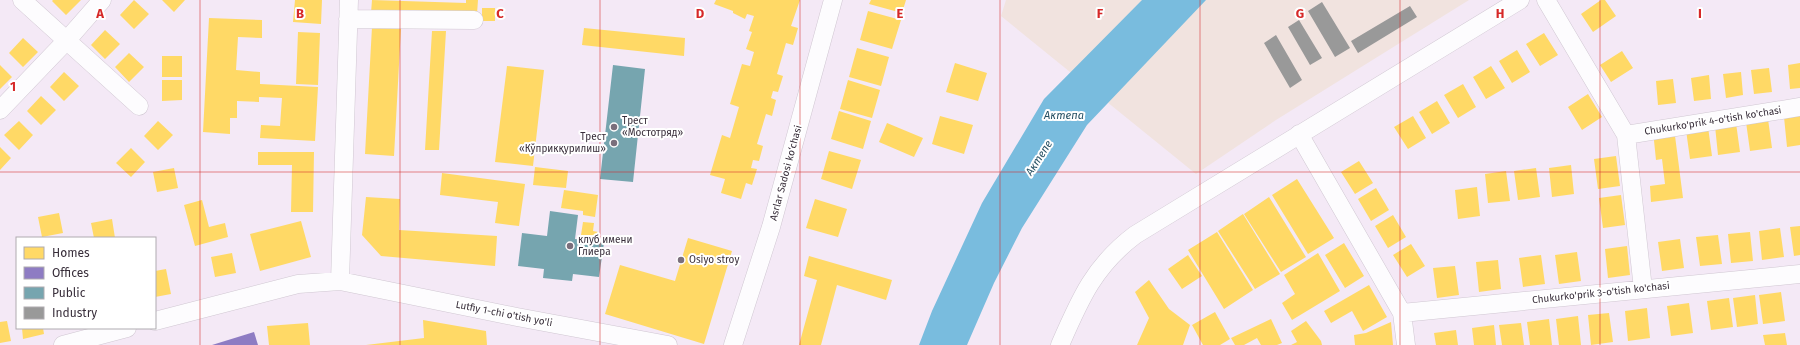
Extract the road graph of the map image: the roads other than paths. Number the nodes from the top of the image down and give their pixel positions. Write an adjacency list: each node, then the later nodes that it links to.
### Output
1 (22, 0): 9 (street)
2 (102, 0): 9 (street)
3 (349, 0): 7 (street)
4 (833, 0): 23 (street, Asrlar Sadosi ko‘chasi)
5 (1520, 0): 13 (street)
6 (1546, 0): 14 (street)
7 (348, 18): 8 (street); 16 (street)
8 (474, 20)
9 (67, 40): 10 (street); 12 (street)
10 (139, 106)
11 (1800, 107): 14 (street, Chukurko'prik 4-o'tish ko'chasi)
12 (0, 110)
13 (1299, 134): 18 (street); 24 (street)
14 (1626, 135): 17 (street)
15 (1800, 279): 17 (street, Chukurko'prik 3-o'tish ko'chasi)
16 (340, 281): 19 (street, Lutfiy 1-chi o'tish yo'li); 22 (street, Lutfiy 1-chi o'tish yo'li)
17 (1643, 289): 18 (street, Chukurko'prik 3-o'tish ko'chasi)
18 (1402, 312): 25 (street)
19 (156, 321)
20 (123, 329): 21 (street)
21 (63, 345)
22 (668, 345)
23 (733, 345)
24 (1060, 345)
25 (1406, 345)

